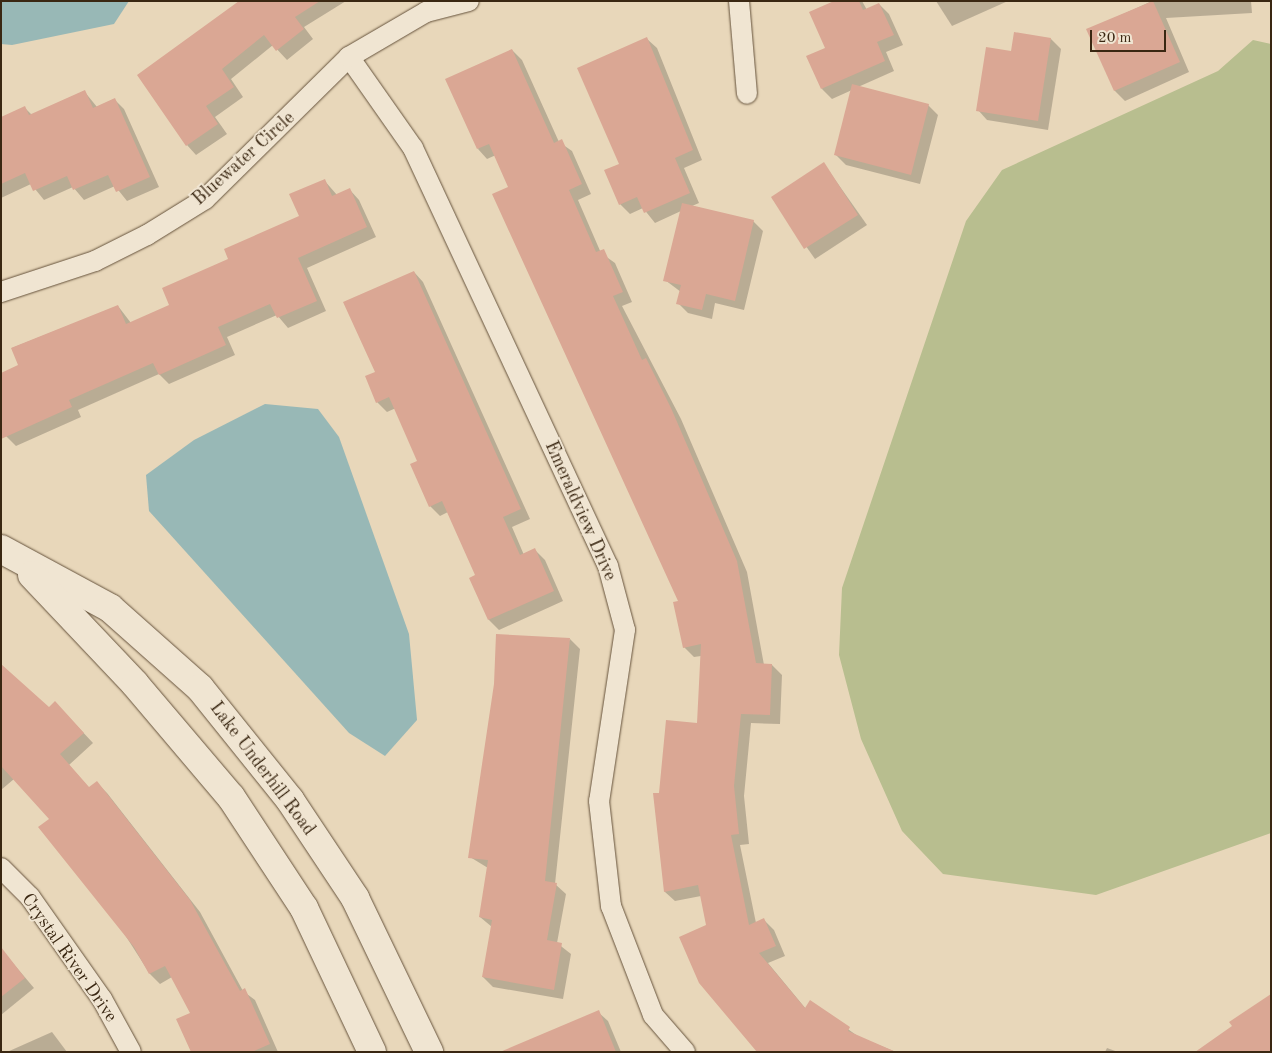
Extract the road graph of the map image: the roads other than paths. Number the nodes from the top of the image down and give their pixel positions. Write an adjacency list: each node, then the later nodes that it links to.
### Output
1 (469, 1): 3 (street, Bluewater Circle)
2 (739, 1): 4 (street)
3 (349, 57): 5 (street, Bluewater Circle); 11 (street, Emeraldview Drive)
4 (747, 94)
5 (1, 292)
6 (8, 553): 9 (street, Lake Underhill Road); 10 (street, Lake Underhill Road)
7 (1, 868): 8 (street, Crystal River Drive)
8 (131, 1052)
9 (372, 1052)
10 (428, 1052)
11 (684, 1052)

